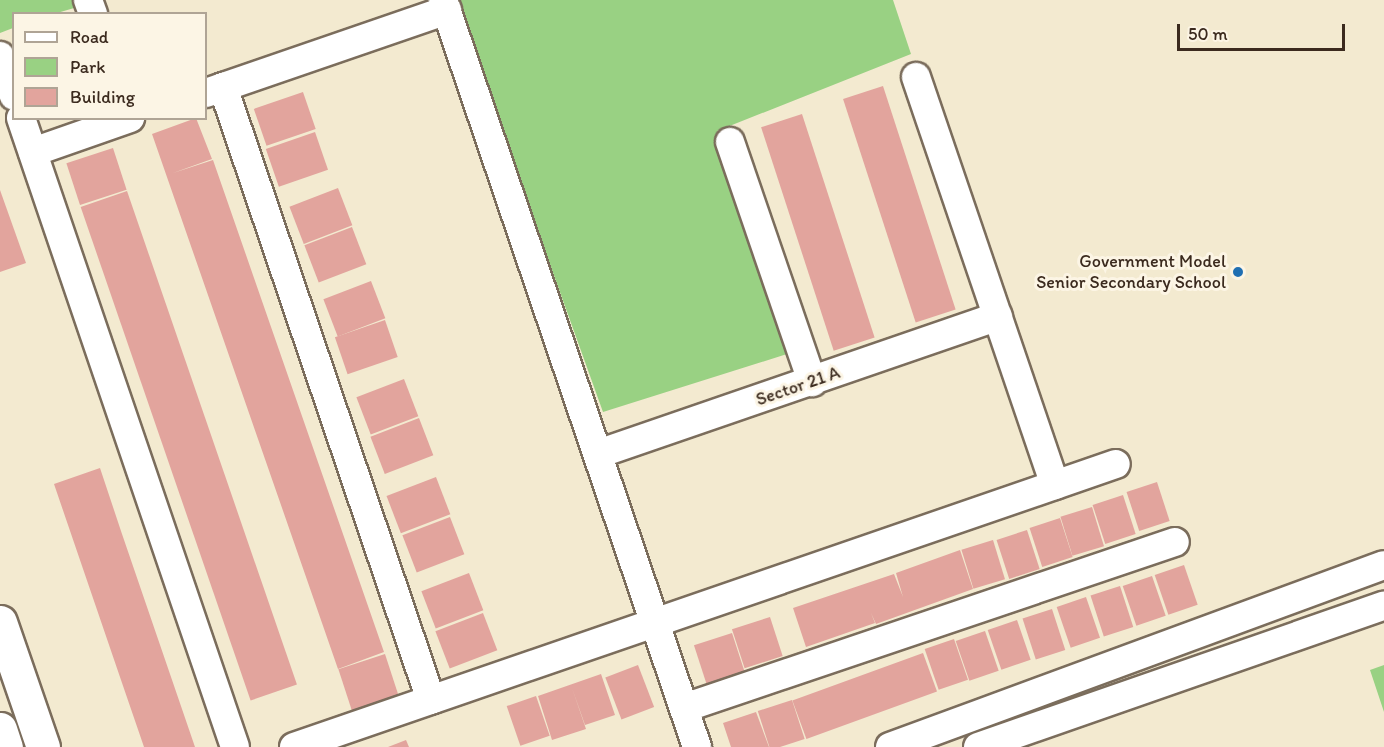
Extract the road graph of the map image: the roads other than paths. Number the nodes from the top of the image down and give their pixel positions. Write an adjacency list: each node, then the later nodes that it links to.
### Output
1 (445, 5): 5 (street); 12 (street)
2 (0, 56): 4 (street)
3 (916, 77): 10 (street)
4 (12, 90)
5 (214, 90): 20 (street)
6 (22, 120): 9 (street)
7 (124, 120): 9 (street)
8 (730, 142): 11 (street)
9 (33, 152): 25 (street)
10 (998, 316): 11 (street, Sector 21 A); 14 (street)
11 (812, 382): 12 (street, Sector 21 A)
12 (598, 454): 19 (street)
13 (1116, 465): 14 (street)
14 (1055, 485): 19 (street)
15 (1175, 542): 21 (street)
16 (1384, 565): 28 (street)
17 (1384, 606): 29 (street)
18 (0, 621): 24 (main road)
19 (655, 623): 20 (street); 21 (street)
20 (431, 700): 26 (street)
21 (684, 708): 27 (street)
22 (0, 729): 23 (main road)
23 (6, 747)
24 (43, 747)
25 (235, 747)
26 (294, 747)
27 (697, 747)
28 (890, 747)
29 (978, 747)

